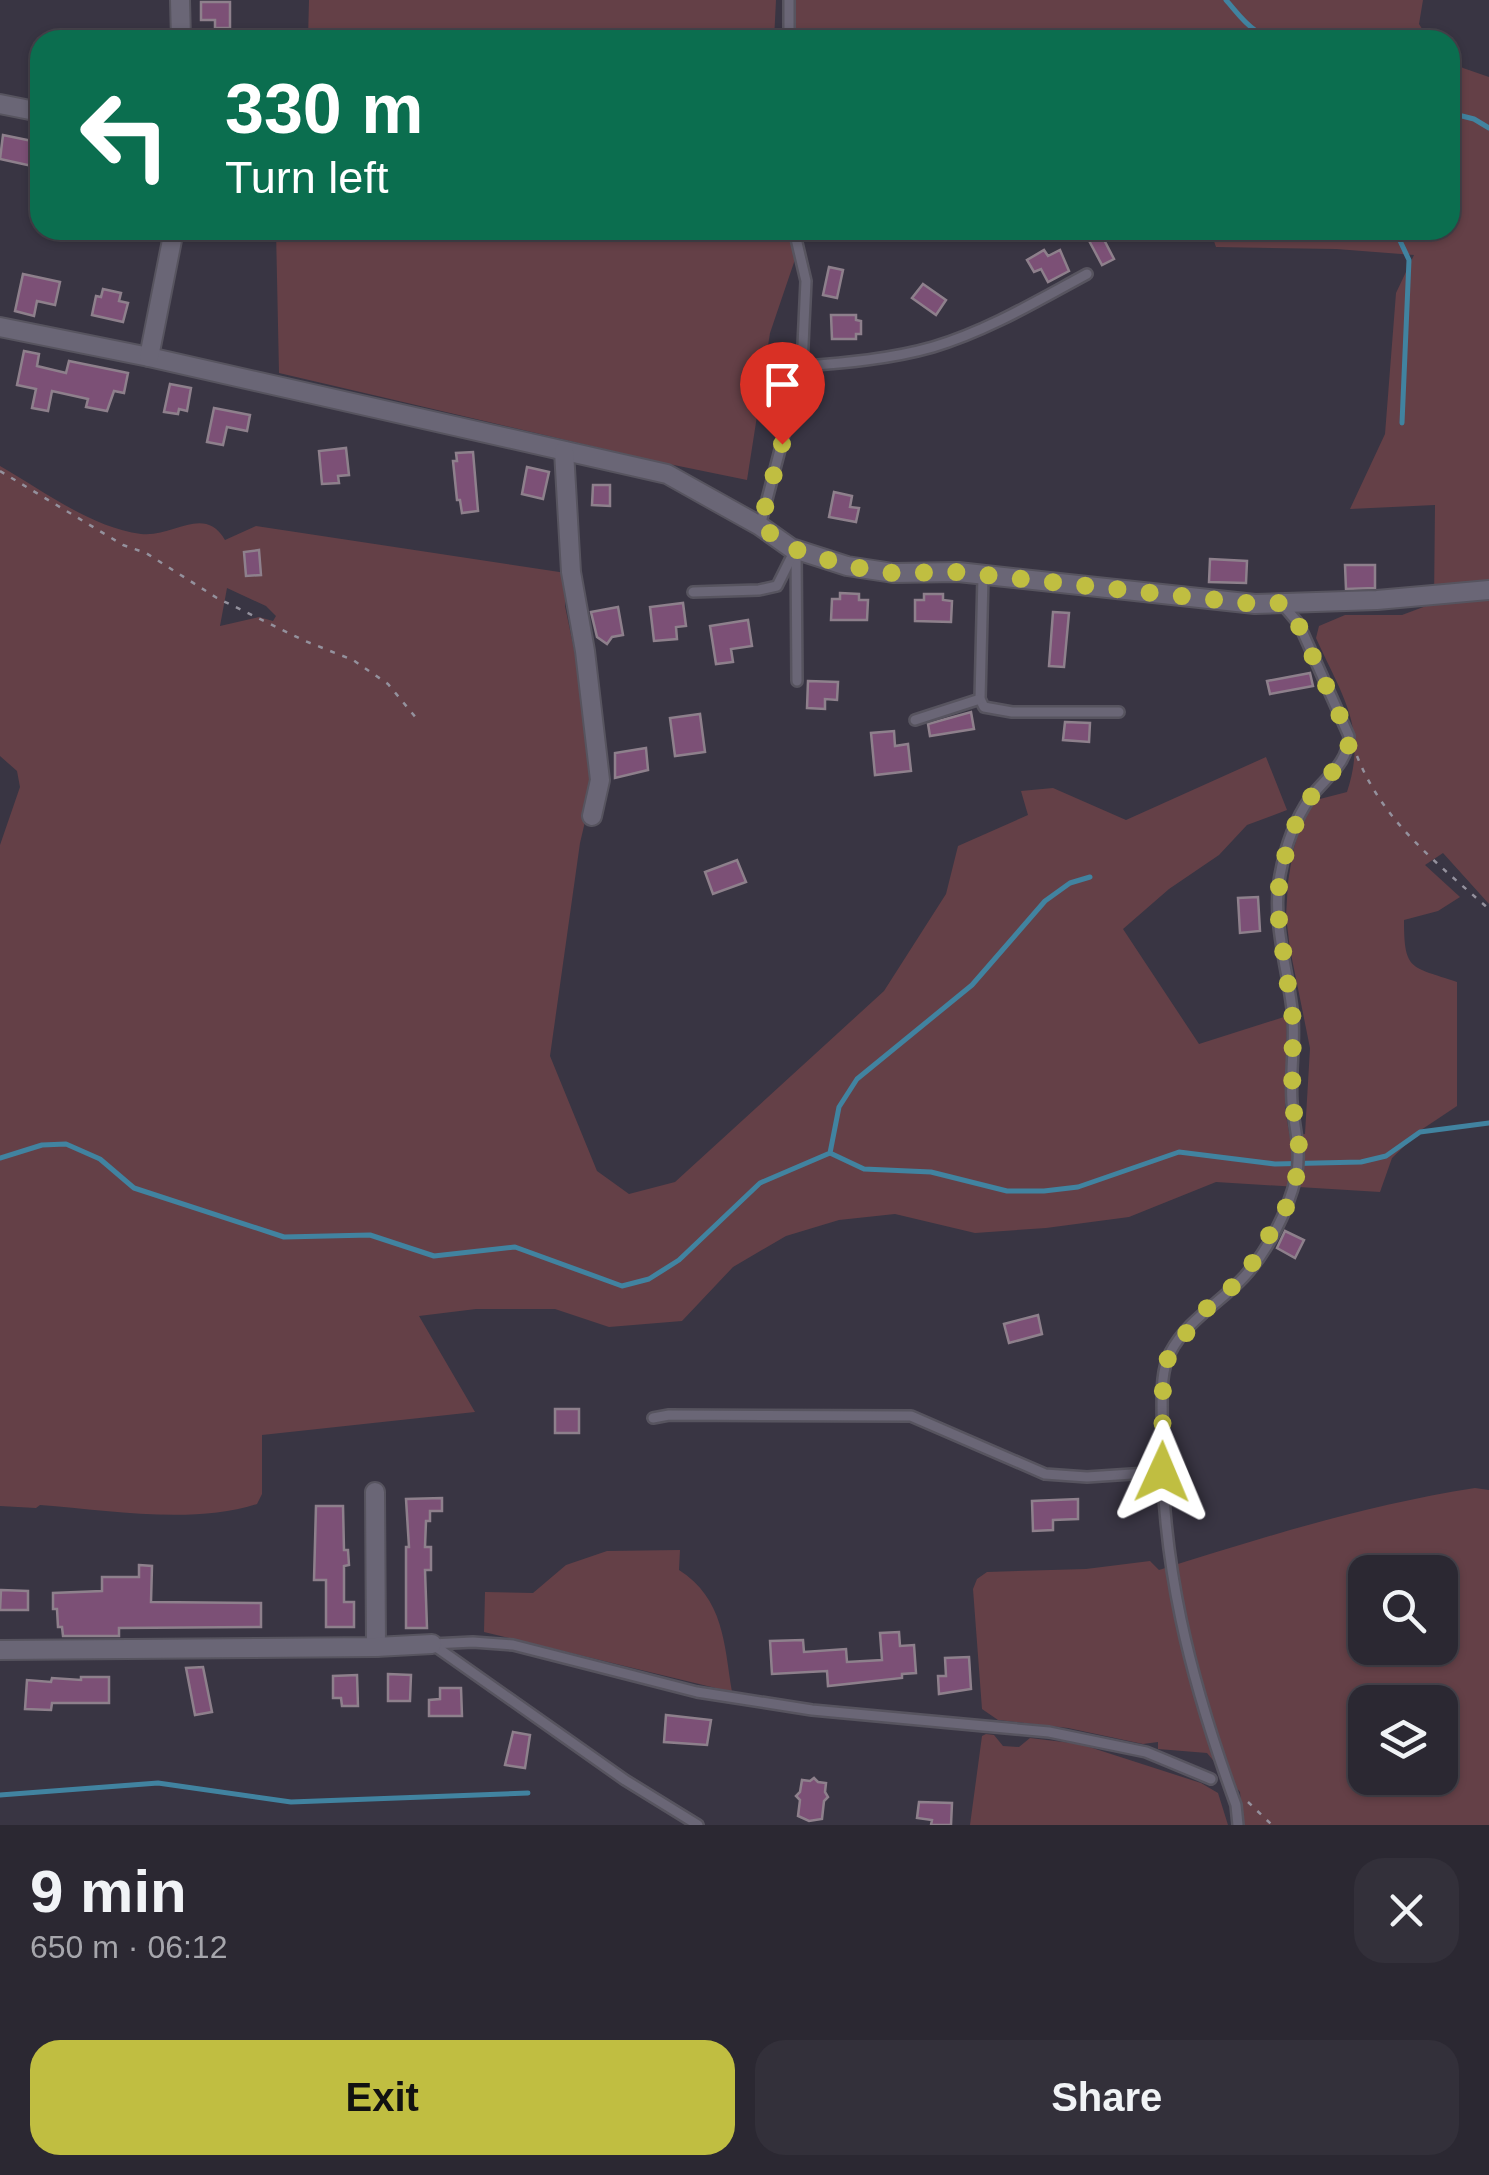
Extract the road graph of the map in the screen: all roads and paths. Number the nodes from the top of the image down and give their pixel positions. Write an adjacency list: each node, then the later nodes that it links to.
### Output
1 (180, 0): 3 (street)
2 (790, 0): 4 (lane)
3 (181, 30)
4 (789, 30)
5 (0, 104): 6 (street)
6 (30, 110)
7 (172, 240): 11 (street)
8 (796, 240): 12 (lane)
9 (1087, 274): 12 (lane)
10 (0, 327): 11 (street)
11 (149, 357): 13 (street)
12 (802, 366): 15 (lane)
13 (564, 451): 15 (street); 27 (street)
14 (0, 471): 24 (path)
15 (760, 526): 16 (street)
16 (796, 550): 17 (street); 19 (lane); 21 (lane)
17 (983, 575): 20 (street); 22 (lane)
18 (1489, 590): 20 (street)
19 (693, 592)
20 (1281, 603): 26 (lane)
21 (797, 681)
22 (980, 699): 23 (lane); 25 (lane)
23 (1119, 712)
24 (417, 719)
25 (915, 720)
26 (1349, 736): 28 (path); 30 (lane)
27 (592, 816)
28 (1489, 909)
29 (653, 1418): 30 (lane)
30 (1162, 1472): 37 (lane)
31 (375, 1492): 33 (street)
32 (432, 1644): 33 (street); 35 (lane); 36 (lane)
33 (376, 1647): 34 (street)
34 (0, 1650)
35 (1212, 1779)
36 (698, 1825)
37 (1238, 1825)

